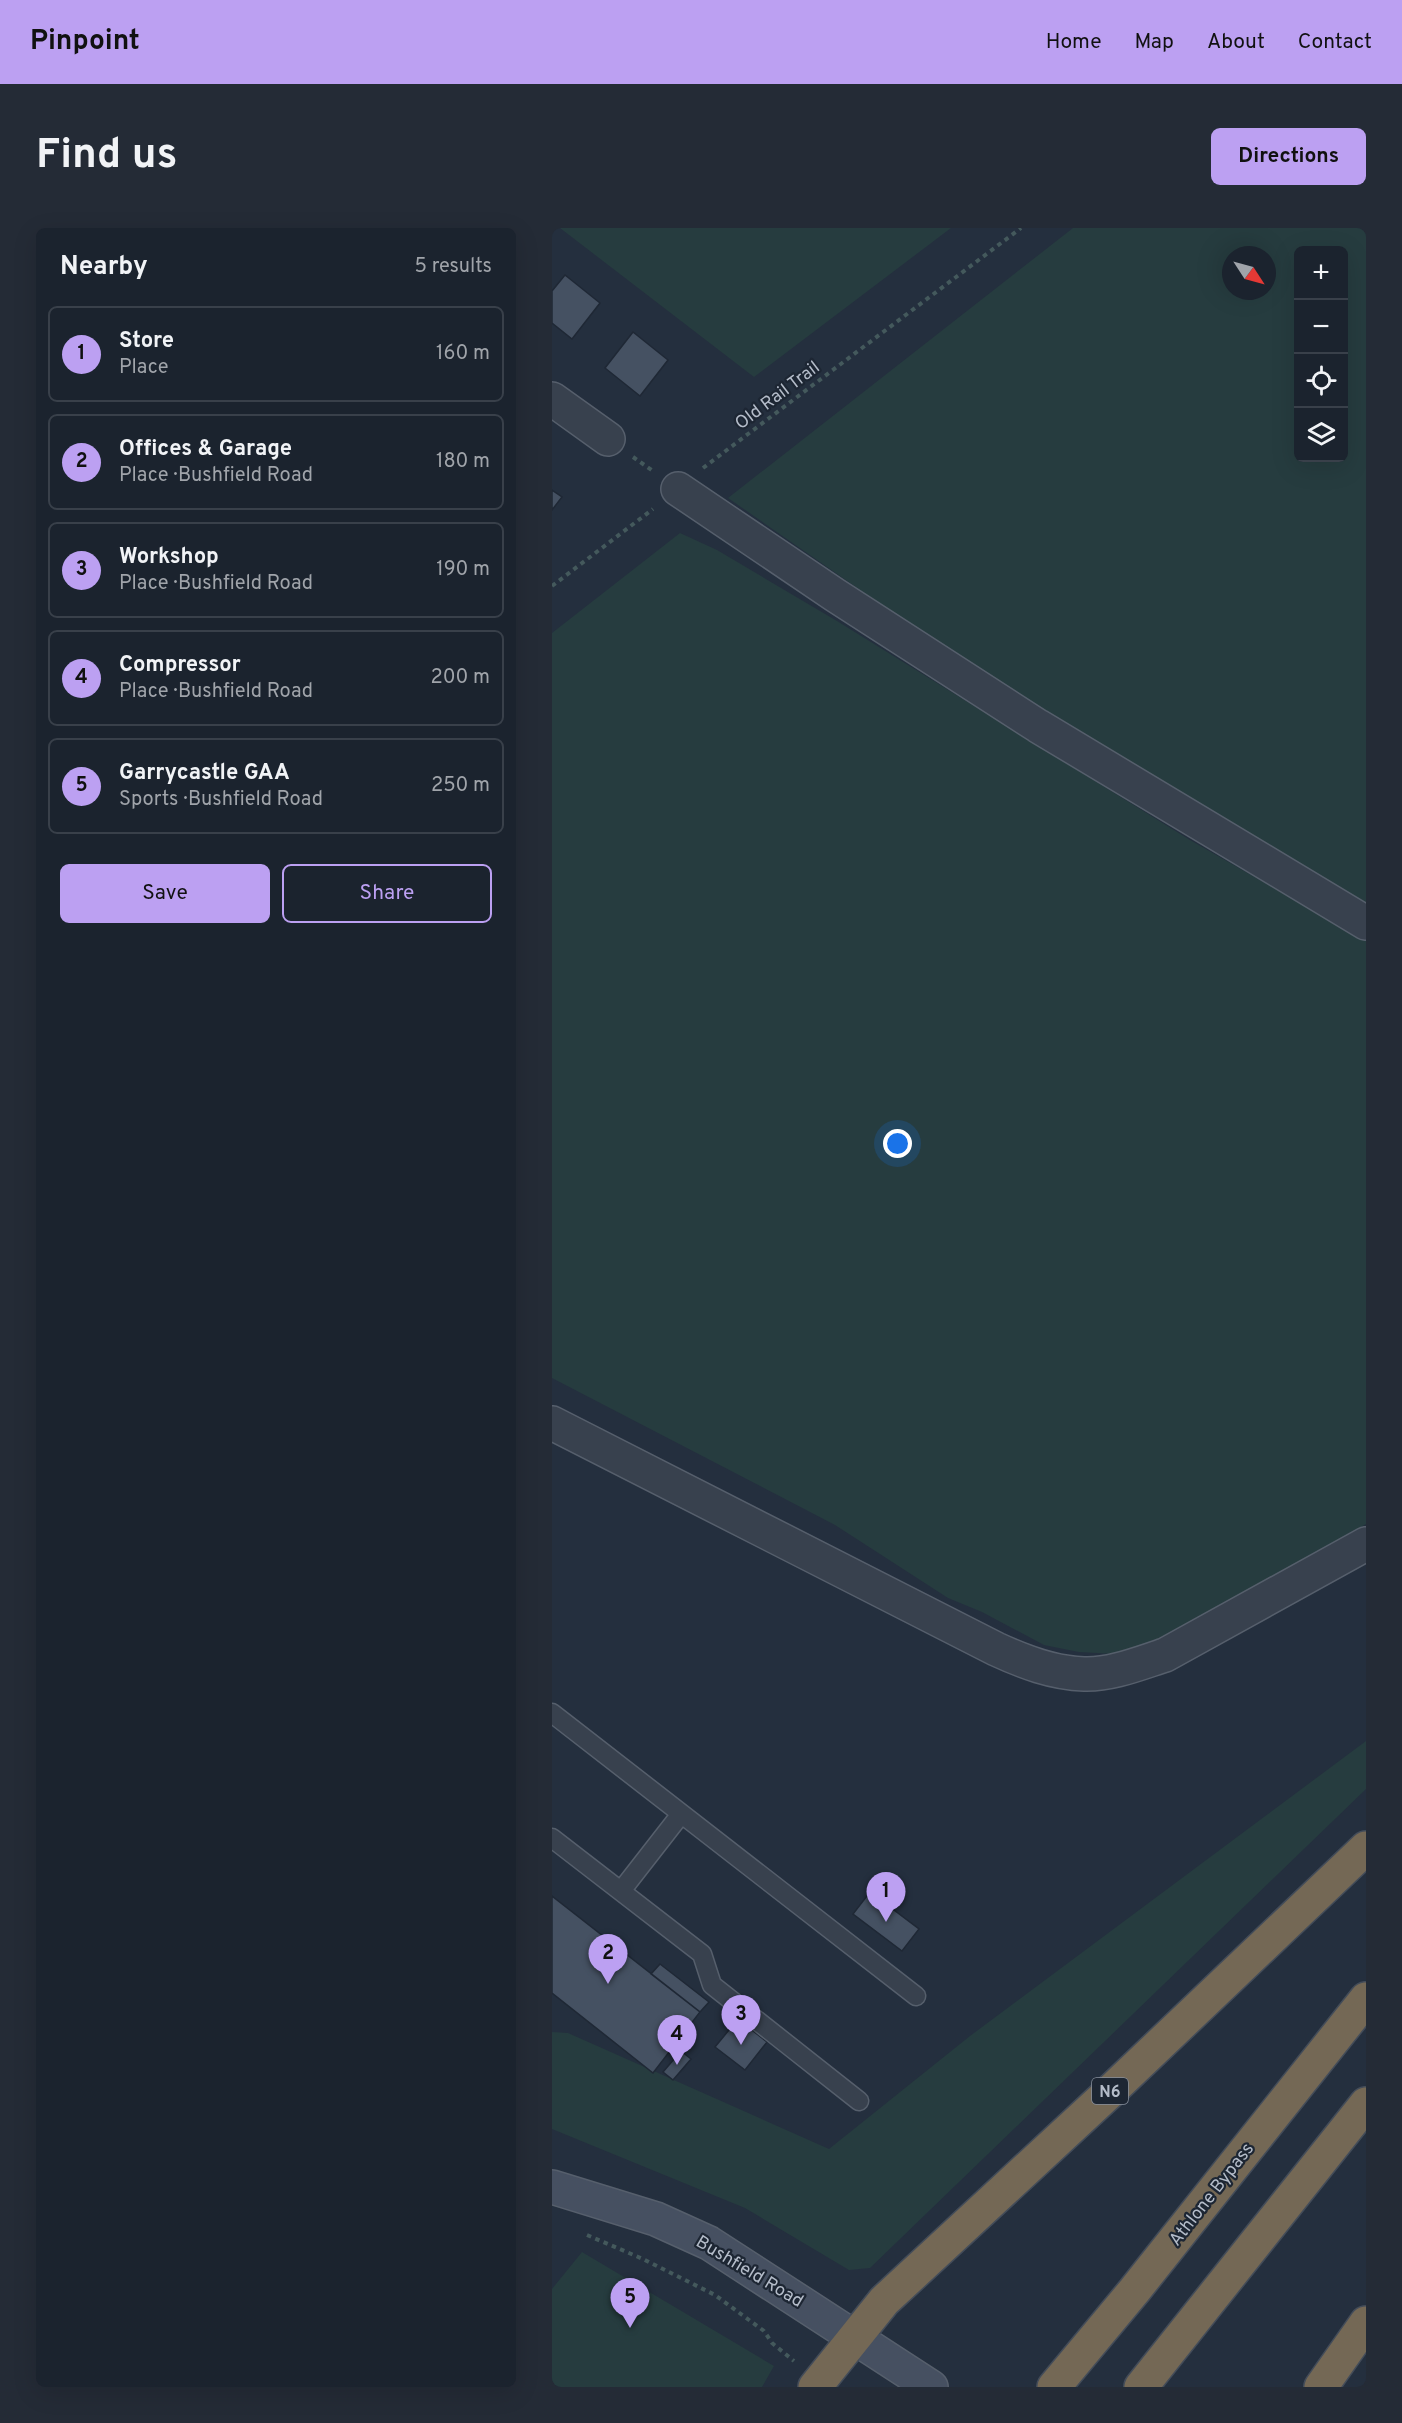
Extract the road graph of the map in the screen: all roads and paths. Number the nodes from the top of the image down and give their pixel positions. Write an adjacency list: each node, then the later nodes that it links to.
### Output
1 (1021, 228): 4 (path, Old Rail Trail)
2 (552, 399): 3 (street)
3 (608, 439): 4 (path)
4 (678, 489): 5 (path, Old Rail Trail); 6 (street)
5 (552, 586)
6 (1366, 923)
7 (552, 1422): 8 (street)
8 (1366, 1544)
9 (552, 1713): 10 (lane)
10 (681, 1814): 13 (lane); 14 (lane)
11 (552, 1838): 13 (lane)
12 (1366, 1848): 21 (highway, N6)
13 (621, 1891): 16 (lane)
14 (916, 1996)
15 (1366, 1999): 24 (highway, Athlone Bypass)
16 (859, 2101)
17 (1366, 2104): 25 (highway)
18 (552, 2187): 21 (main road, Bushfield Road)
19 (582, 2233): 23 (path)
20 (1366, 2324): 26 (highway)
21 (856, 2336): 22 (main road, Bushfield Road); 23 (highway, N6)
22 (922, 2381)
23 (817, 2384)
24 (1054, 2387)
25 (1141, 2387)
26 (1321, 2387)

